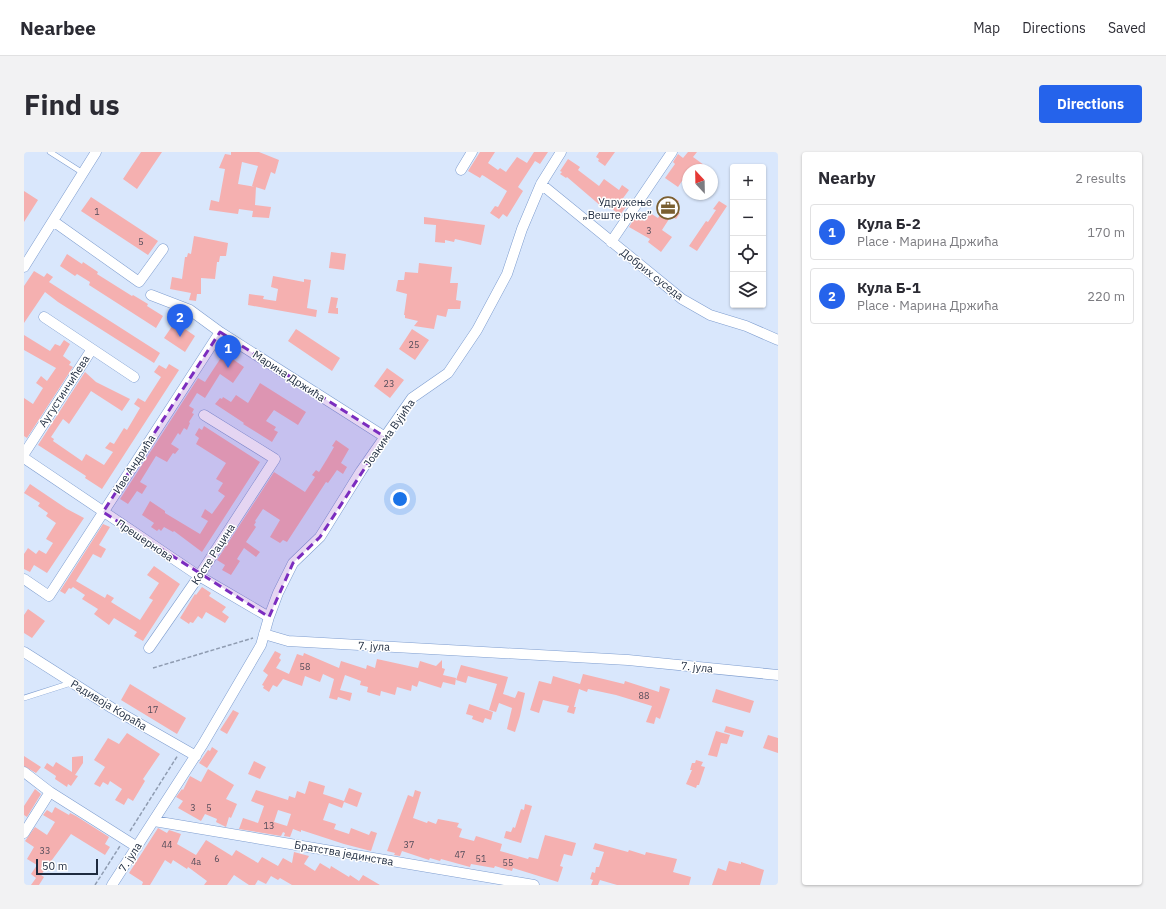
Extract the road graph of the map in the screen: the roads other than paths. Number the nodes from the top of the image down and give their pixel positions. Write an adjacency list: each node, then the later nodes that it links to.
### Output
1 (50, 152): 7 (lane)
2 (96, 152): 7 (street)
3 (472, 152): 6 (street)
4 (561, 152): 8 (street, Јоакима Вујића)
5 (672, 152): 10 (street)
6 (461, 170)
7 (83, 173): 9 (street)
8 (541, 184): 10 (street, Добрих суседа); 20 (street, Јоакима Вујића)
9 (53, 222): 11 (street); 12 (street)
10 (611, 242): 16 (street, Добрих суседа)
11 (163, 249)
12 (24, 267)
13 (151, 295): 15 (street, Марина Држића)
14 (44, 317): 17 (street)
15 (220, 332): 20 (street, Марина Држића); 23 (street, Иве Андрића)
16 (778, 340)
17 (92, 349): 18 (street); 21 (street, Аугустинчићева)
18 (134, 377)
19 (204, 415): 24 (street, Косте Рацина)
20 (385, 437): 26 (street, Јоакима Вујића)
21 (24, 454)
22 (24, 458): 23 (street, Прешернова)
23 (103, 512): 24 (street, Прешернова); 25 (street, Иве Андрића)
24 (199, 576): 26 (street, Прешернова); 28 (street, Косте Рацина)
25 (24, 579)
26 (269, 617): 27 (street, Јоакима Вујића)
27 (264, 634): 30 (street, 7. јула); 33 (street, 7. јула)
28 (150, 648)
29 (24, 652): 31 (street, Радивоја Кораћа)
30 (778, 675)
31 (71, 683): 32 (lane); 33 (street, Радивоја Кораћа)
32 (24, 698)
33 (196, 756): 36 (street, 7. јула)
34 (24, 772): 35 (street)
35 (50, 792): 37 (street); 38 (street)
36 (154, 821): 38 (street, 7. јула); 40 (street, Братства јединства)
37 (24, 833)
38 (137, 847): 39 (street, 7. јула)
39 (112, 885)
40 (534, 885)

